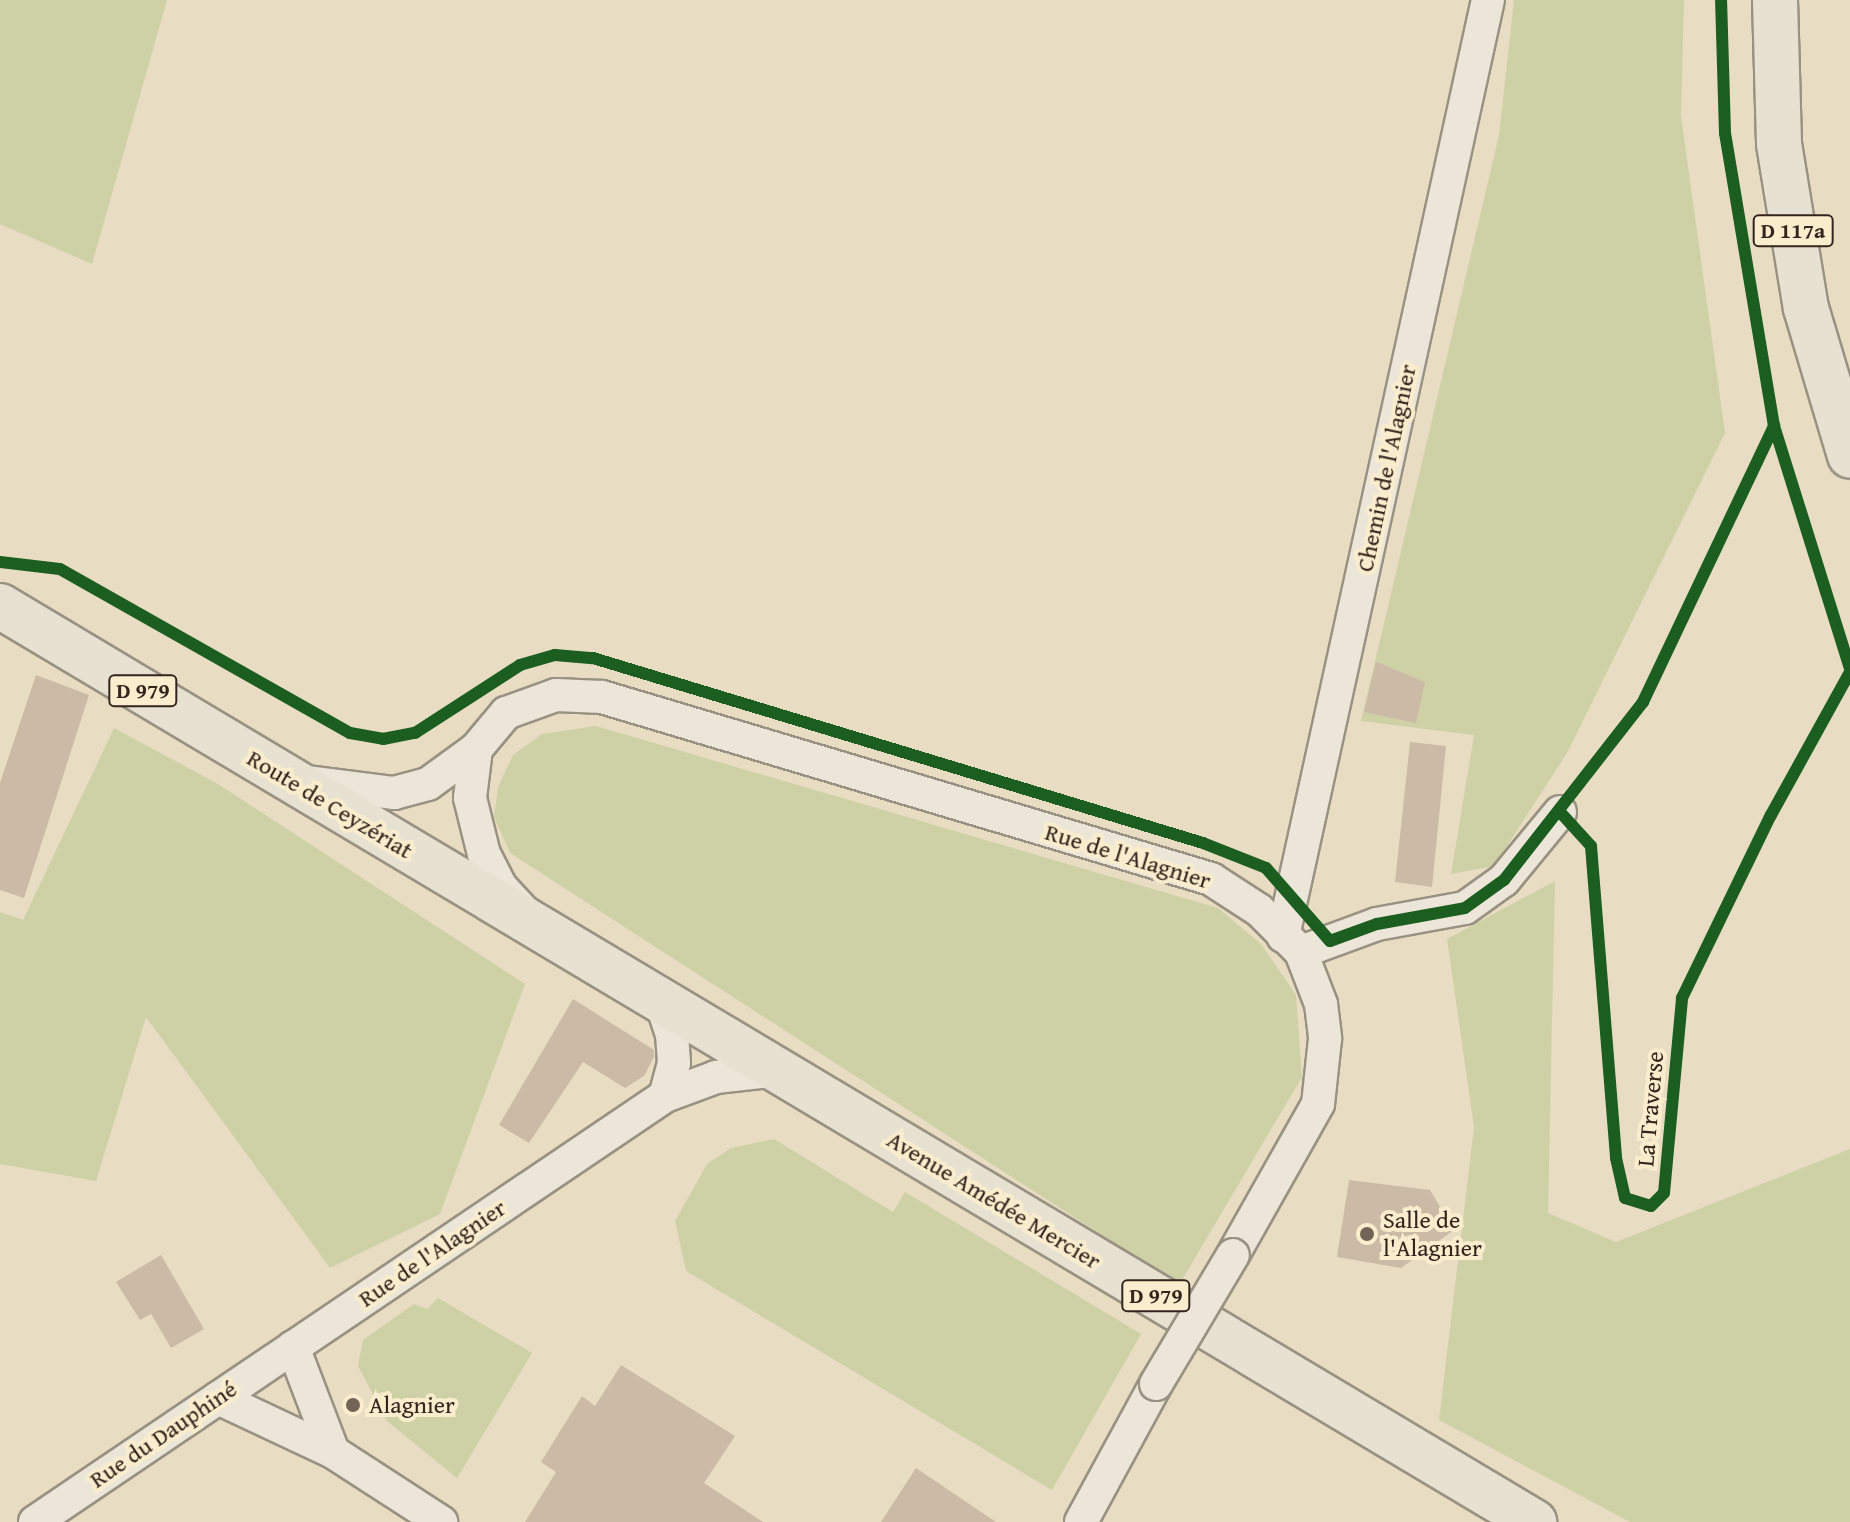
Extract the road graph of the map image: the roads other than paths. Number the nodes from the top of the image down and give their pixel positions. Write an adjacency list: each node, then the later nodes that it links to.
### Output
1 (1488, 0): 9 (street, Chemin de l'Alagnier)
2 (1775, 0): 3 (main road, D 117a)
3 (1850, 456)
4 (0, 606): 6 (main road, Route de Ceyzériat / D 979)
5 (476, 749): 6 (street, Rue de l'Alagnier); 8 (street); 9 (street, Rue de l'Alagnier)
6 (285, 777): 8 (main road, Route de Ceyzériat / D 979)
7 (1560, 812): 9 (street)
8 (544, 933): 10 (main road, Route de Ceyzériat / D 979)
9 (1292, 944): 18 (street, Rue de l'Alagnier, bridge)
10 (661, 1001): 11 (main road, Avenue Amédée Mercier / D 979); 12 (street)
11 (778, 1070): 12 (street, Rue de l'Alagnier); 19 (main road, Avenue Amédée Mercier / D 979)
12 (665, 1096): 13 (street, Rue de l'Alagnier)
13 (293, 1347): 14 (street, Rue du Dauphiné); 15 (street)
14 (218, 1398): 15 (street); 16 (street, Rue du Dauphiné)
15 (333, 1452): 17 (street)
16 (35, 1522)
17 (441, 1522)
18 (1081, 1522)
19 (1534, 1522)

